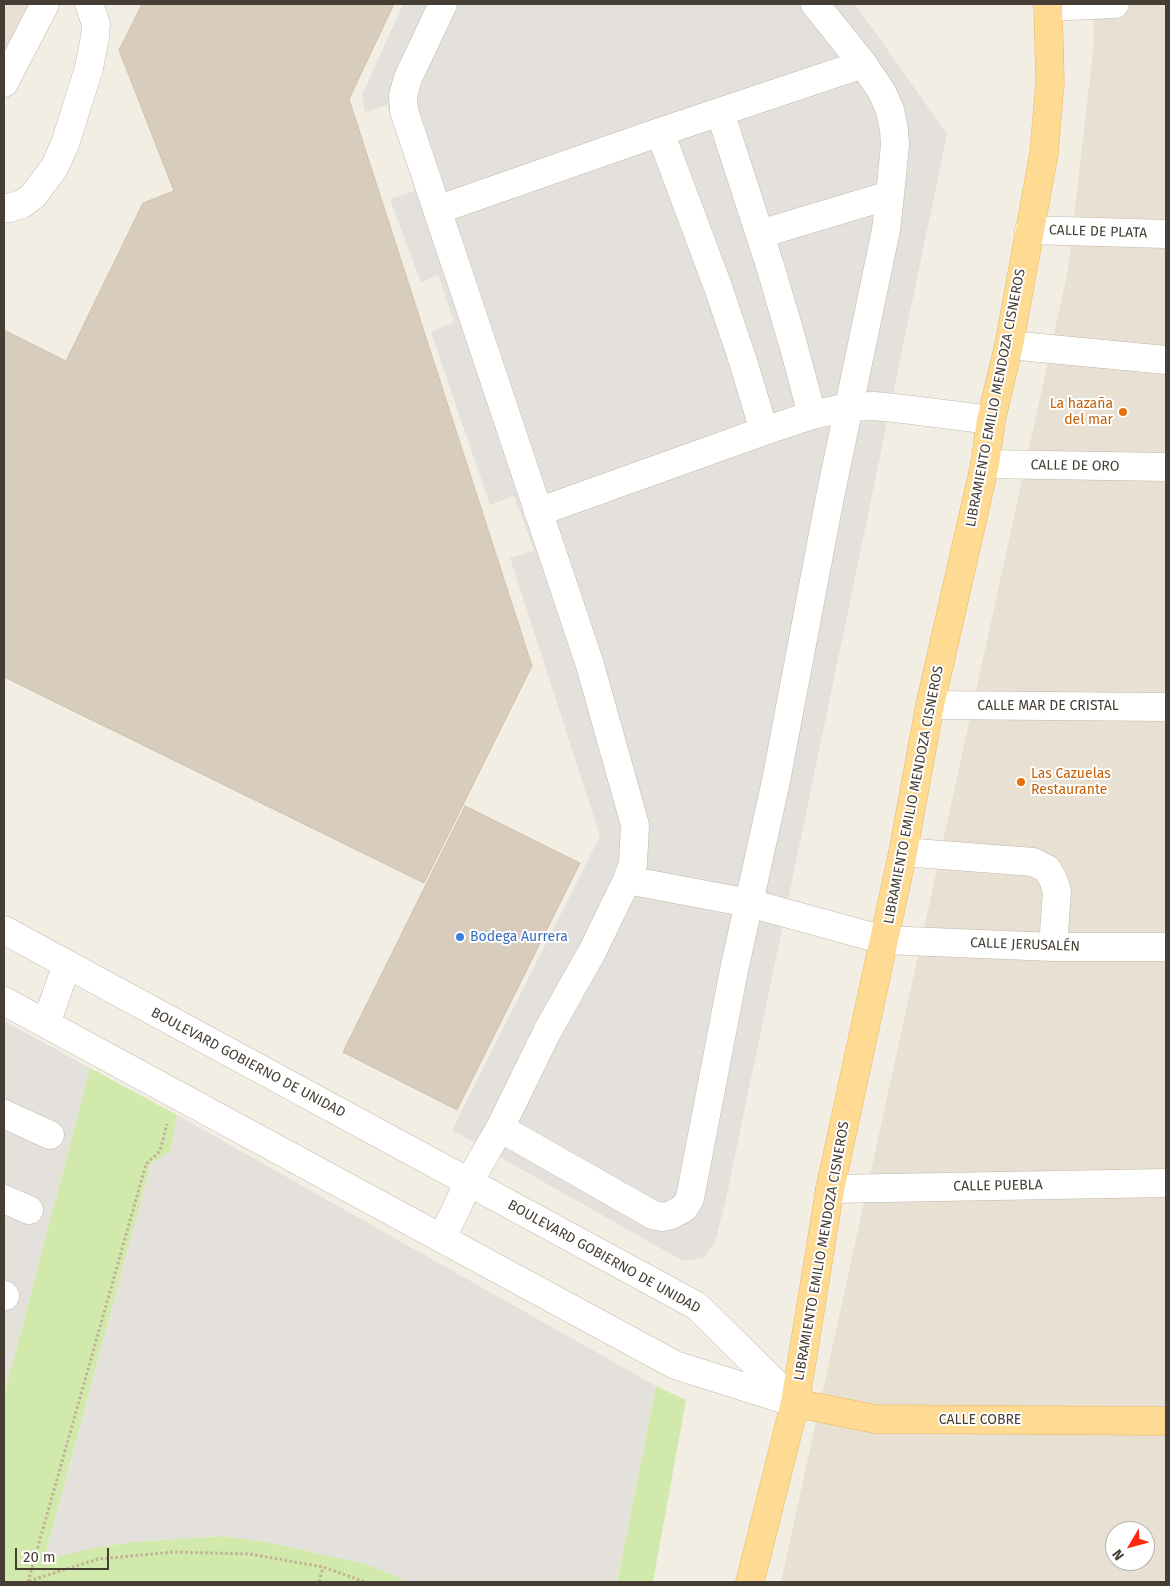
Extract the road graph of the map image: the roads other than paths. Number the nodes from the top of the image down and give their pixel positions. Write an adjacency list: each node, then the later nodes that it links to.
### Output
1 (89, 4): 12 (street)
2 (444, 4): 13 (street)
3 (816, 4): 7 (street)
4 (1114, 4): 5 (street)
5 (1048, 5): 14 (main road, LIBRAMIENTO EMILIO MENDOZA CISNEROS)
6 (40, 7): 8 (street)
7 (862, 64): 9 (street); 11 (street)
8 (4, 83)
9 (720, 112): 10 (street); 15 (street)
10 (660, 132): 13 (street); 22 (street)
11 (890, 195): 15 (street); 19 (street)
12 (4, 208)
13 (437, 210): 25 (street)
14 (1029, 230): 16 (street, CALLE DE PLATA); 17 (main road, LIBRAMIENTO EMILIO MENDOZA CISNEROS)
15 (760, 234): 20 (street)
16 (1166, 234)
17 (1009, 345): 18 (street); 21 (main road, LIBRAMIENTO EMILIO MENDOZA CISNEROS)
18 (1166, 360)
19 (849, 406): 20 (street); 21 (street); 30 (street)
20 (812, 415): 22 (street)
21 (991, 420): 23 (main road, LIBRAMIENTO EMILIO MENDOZA CISNEROS)
22 (764, 431): 25 (street)
23 (985, 464): 24 (street, CALLE DE ORO); 26 (main road, LIBRAMIENTO EMILIO MENDOZA CISNEROS)
24 (1166, 467)
25 (538, 512): 29 (street)
26 (930, 706): 27 (street, CALLE MAR DE CRISTAL); 28 (main road, LIBRAMIENTO EMILIO MENDOZA CISNEROS)
27 (1166, 707)
28 (903, 852): 32 (main road, LIBRAMIENTO EMILIO MENDOZA CISNEROS); 33 (street)
29 (627, 880): 30 (street, CALLE JERUSALÉN); 39 (street)
30 (749, 903): 32 (street, CALLE JERUSALÉN); 39 (street)
31 (4, 930): 35 (street, BOULEVARD GOBIERNO DE UNIDAD)
32 (884, 940): 33 (street, CALLE JERUSALÉN); 43 (main road, LIBRAMIENTO EMILIO MENDOZA CISNEROS)
33 (1053, 946): 34 (street, CALLE JERUSALÉN)
34 (1166, 947)
35 (67, 964): 37 (street); 41 (street, BOULEVARD GOBIERNO DE UNIDAD)
36 (4, 1001): 37 (street)
37 (46, 1024): 46 (street)
38 (4, 1114): 40 (street)
39 (500, 1128): 41 (street)
40 (50, 1135)
41 (468, 1182): 46 (street); 47 (street, BOULEVARD GOBIERNO DE UNIDAD)
42 (1166, 1183): 43 (street, CALLE PUEBLA)
43 (830, 1189): 47 (main road, LIBRAMIENTO EMILIO MENDOZA CISNEROS)
44 (4, 1199): 45 (street)
45 (29, 1210)
46 (442, 1238): 47 (street)
47 (795, 1403): 48 (main road, CALLE COBRE); 49 (main road, LIBRAMIENTO EMILIO MENDOZA CISNEROS)
48 (1166, 1421)
49 (750, 1582)

